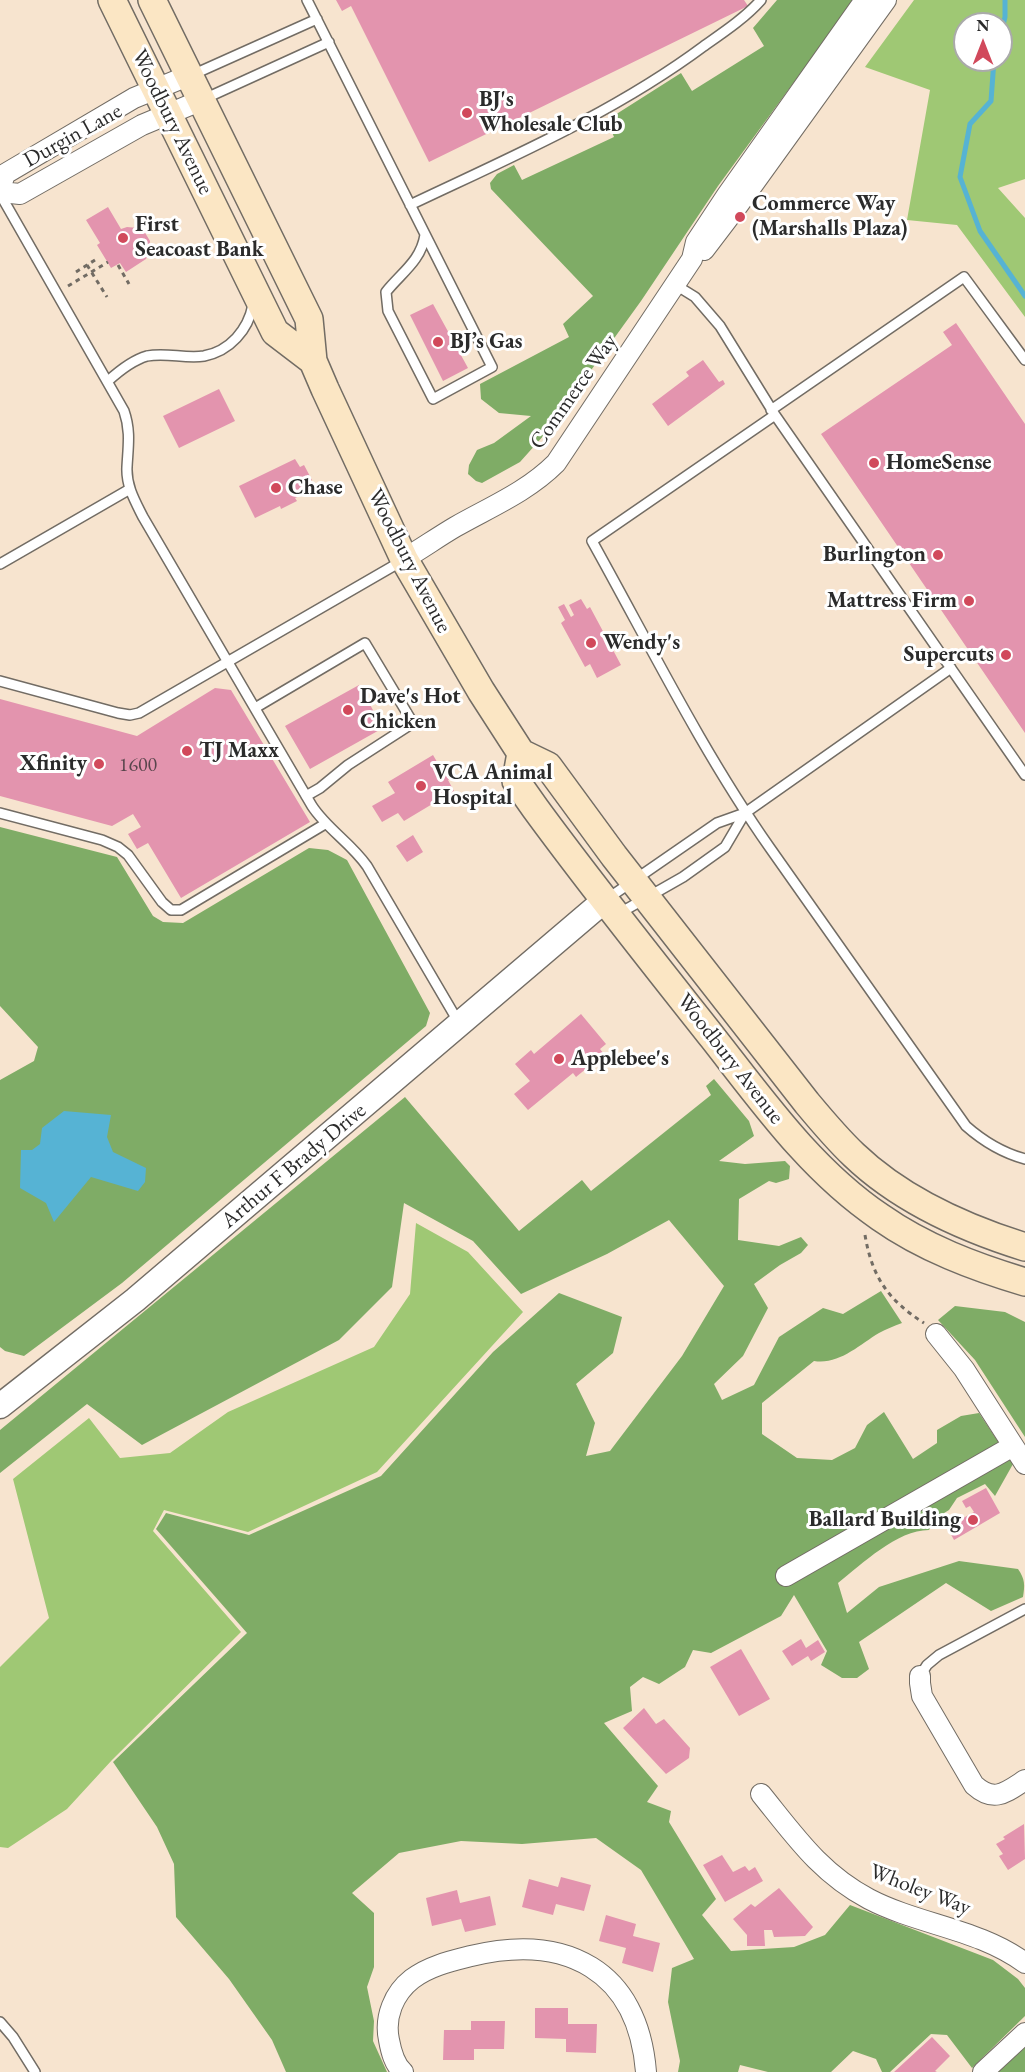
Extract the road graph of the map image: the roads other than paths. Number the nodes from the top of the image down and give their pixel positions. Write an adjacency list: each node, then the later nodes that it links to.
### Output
1 (112, 0): 10 (main road, Woodbury Avenue)
2 (152, 0): 9 (main road, Woodbury Avenue)
3 (307, 0): 7 (lane)
4 (761, 0): 14 (lane)
5 (865, 0): 16 (street, Commerce Way)
6 (886, 0): 16 (street, Commerce Way)
7 (317, 19): 8 (lane); 9 (lane)
8 (329, 42): 11 (lane); 14 (lane)
9 (190, 75): 10 (street, Durgin Lane); 11 (main road, Woodbury Avenue)
10 (156, 89): 12 (main road, Woodbury Avenue); 13 (street, Durgin Lane)
11 (202, 100): 12 (street, Durgin Lane); 20 (main road, Woodbury Avenue)
12 (169, 114): 13 (street, Durgin Lane); 18 (main road, Woodbury Avenue)
13 (0, 192): 21 (lane)
14 (412, 209): 15 (lane)
15 (425, 235): 15 (lane)
16 (692, 259): 17 (street, Commerce Way)
17 (674, 284): 22 (lane); 24 (street, Commerce Way)
18 (256, 291): 20 (main road, Woodbury Avenue); 21 (lane)
19 (1025, 360): 22 (lane)
20 (313, 361): 24 (main road, Woodbury Avenue)
21 (108, 381): 23 (lane)
22 (773, 412): 27 (lane); 34 (lane)
23 (130, 489): 25 (lane); 26 (lane)
24 (404, 559): 26 (lane); 30 (main road, Woodbury Avenue)
25 (0, 564)
26 (228, 662): 28 (lane); 29 (lane)
27 (951, 669): 31 (lane); 34 (lane)
28 (0, 681)
29 (255, 708): 32 (lane); 32 (lane)
30 (520, 753): 36 (main road, Woodbury Avenue); 37 (main road, Woodbury Avenue)
31 (1025, 775)
32 (306, 796): 35 (lane)
33 (0, 813): 35 (lane)
34 (745, 813): 36 (lane); 36 (lane); 39 (lane)
35 (325, 824): 38 (lane)
36 (640, 889): 37 (lane); 37 (lane); 40 (main road, Woodbury Avenue)
37 (611, 907): 38 (street, Arthur F Brady Drive); 41 (main road, Woodbury Avenue)
38 (460, 1025): 43 (street, Arthur F Brady Drive)
39 (1025, 1159)
40 (1025, 1246)
41 (1025, 1282)
42 (936, 1334): 45 (street)
43 (11, 1394): 44 (street, Arthur F Brady Drive)
44 (0, 1406)
45 (1013, 1446): 46 (street); 47 (street)
46 (1025, 1464)
47 (786, 1576)
48 (1025, 1609): 49 (lane)
49 (920, 1676): 50 (street)
50 (1025, 1780)
51 (761, 1794): 52 (street, Wholey Way)
52 (1025, 1963)
53 (0, 2022): 55 (lane)
54 (1025, 2033): 58 (street)
55 (34, 2072)
56 (404, 2072): 57 (street)
57 (646, 2072)
58 (983, 2072)

